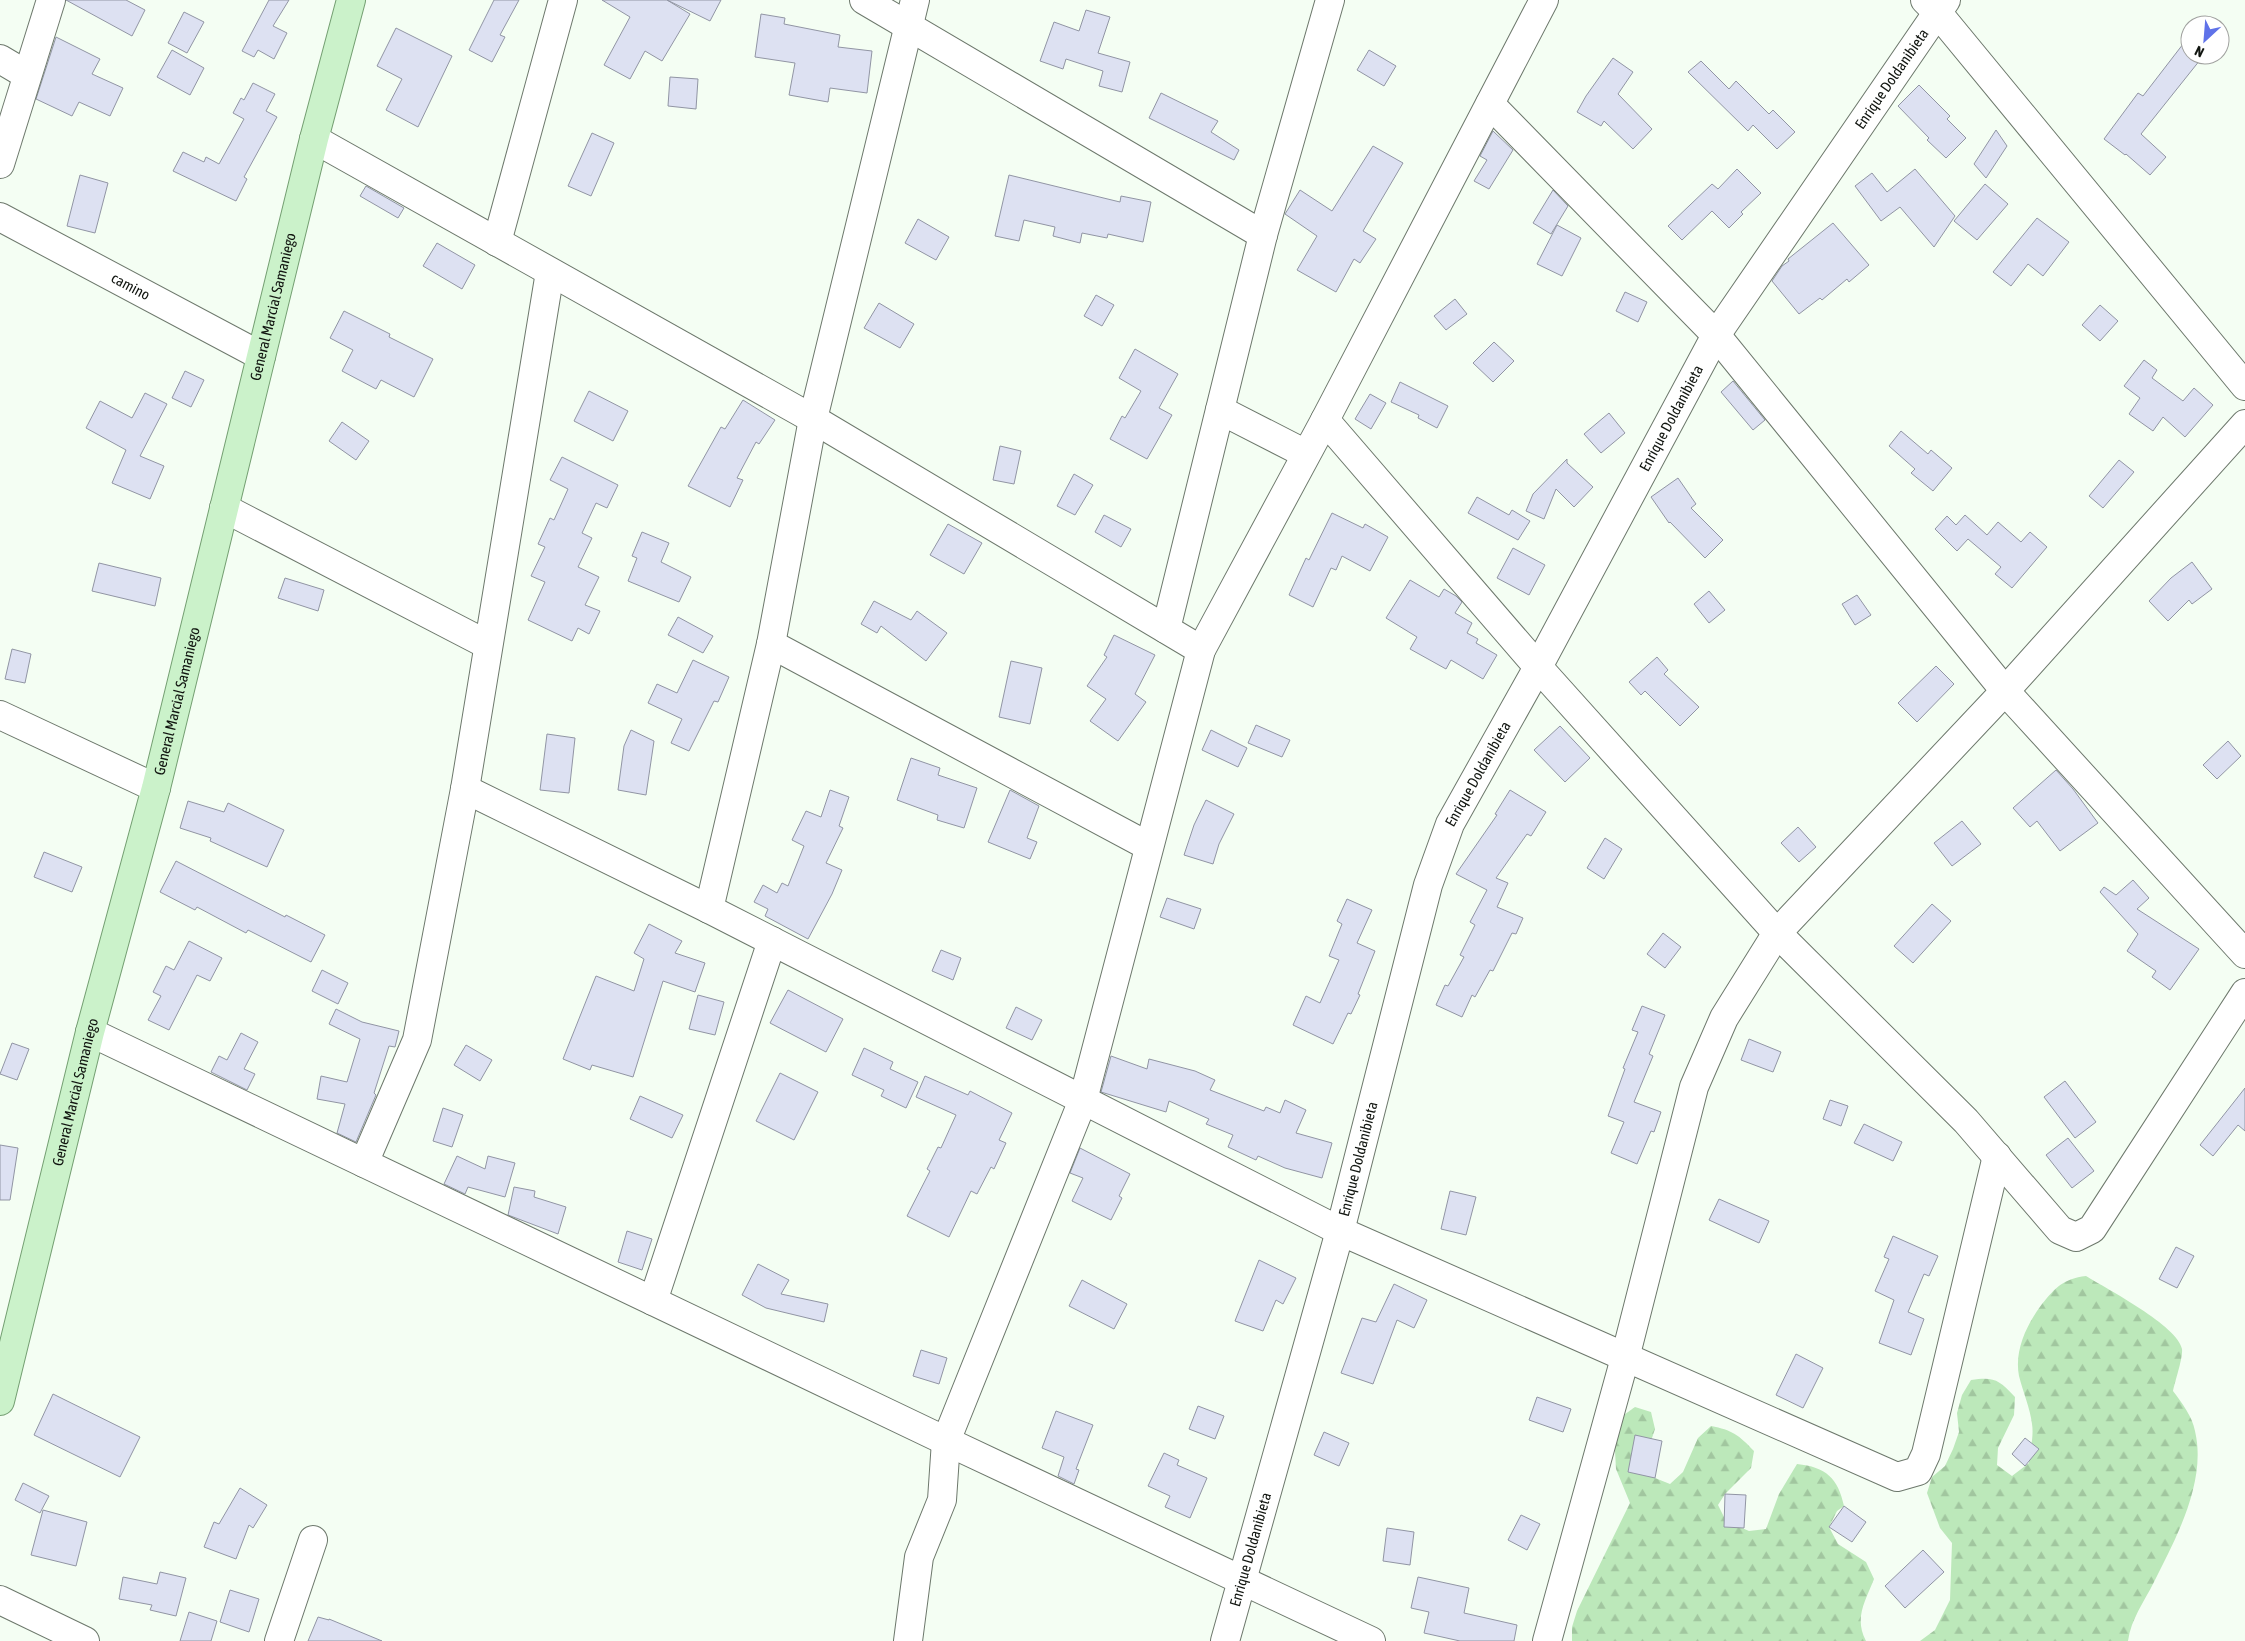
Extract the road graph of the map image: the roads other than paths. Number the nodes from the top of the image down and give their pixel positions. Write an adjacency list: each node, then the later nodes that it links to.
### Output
1 (51, 0): 10 (street)
2 (351, 0): 12 (main road, General Marcial Samaniego)
3 (563, 0): 16 (street)
4 (864, 0): 8 (street)
5 (1330, 0): 15 (street)
6 (1544, 0): 11 (street)
7 (1936, 4): 18 (street, Enrique Doldanibieta); 20 (street)
8 (911, 13): 15 (street); 22 (street)
9 (0, 60): 10 (street)
10 (27, 75): 13 (street)
11 (1490, 104): 18 (street); 23 (street)
12 (314, 140): 16 (street); 19 (main road, General Marcial Samaniego)
13 (0, 164)
14 (0, 217): 19 (street, camino)
15 (1263, 235): 21 (street)
16 (496, 242): 17 (street)
17 (550, 272): 22 (street); 29 (street)
18 (1716, 335): 31 (street, Enrique Doldanibieta); 32 (street)
19 (261, 356): 26 (main road, General Marcial Samaniego)
20 (2245, 386)
21 (1220, 410): 25 (street); 27 (street)
22 (812, 419): 27 (street); 28 (street)
23 (1325, 420): 25 (street); 31 (street)
24 (2245, 424): 32 (street)
25 (1306, 454): 30 (street)
26 (224, 508): 29 (street); 34 (main road, General Marcial Samaniego)
27 (1166, 629): 30 (street)
28 (771, 644): 36 (street); 37 (street)
29 (488, 645): 35 (street)
30 (1201, 650): 36 (street)
31 (1538, 667): 38 (street); 46 (street, Enrique Doldanibieta)
32 (2005, 691): 38 (street); 40 (street)
33 (0, 715): 34 (street)
34 (156, 788): 42 (main road, General Marcial Samaniego)
35 (465, 789): 37 (street); 45 (street)
36 (1148, 846): 43 (street)
37 (708, 909): 39 (street)
38 (1776, 933): 44 (street); 48 (street)
39 (772, 941): 43 (street); 47 (street)
40 (2245, 954)
41 (2245, 993): 44 (street)
42 (90, 1032): 45 (street); 49 (main road, General Marcial Samaniego)
43 (1082, 1100): 46 (street); 50 (street)
44 (1997, 1156): 48 (street)
45 (364, 1163): 47 (street)
46 (1340, 1231): 48 (street); 52 (street, Enrique Doldanibieta)
47 (653, 1300): 50 (street)
48 (1625, 1358): 59 (street)
49 (0, 1402)
50 (946, 1441): 52 (street); 56 (street)
51 (313, 1540): 55 (street)
52 (1242, 1582): 57 (street, Enrique Doldanibieta); 58 (street)
53 (0, 1600): 54 (street)
54 (85, 1641)
55 (279, 1641)
56 (908, 1641)
57 (1225, 1641)
58 (1371, 1641)
59 (1547, 1641)

